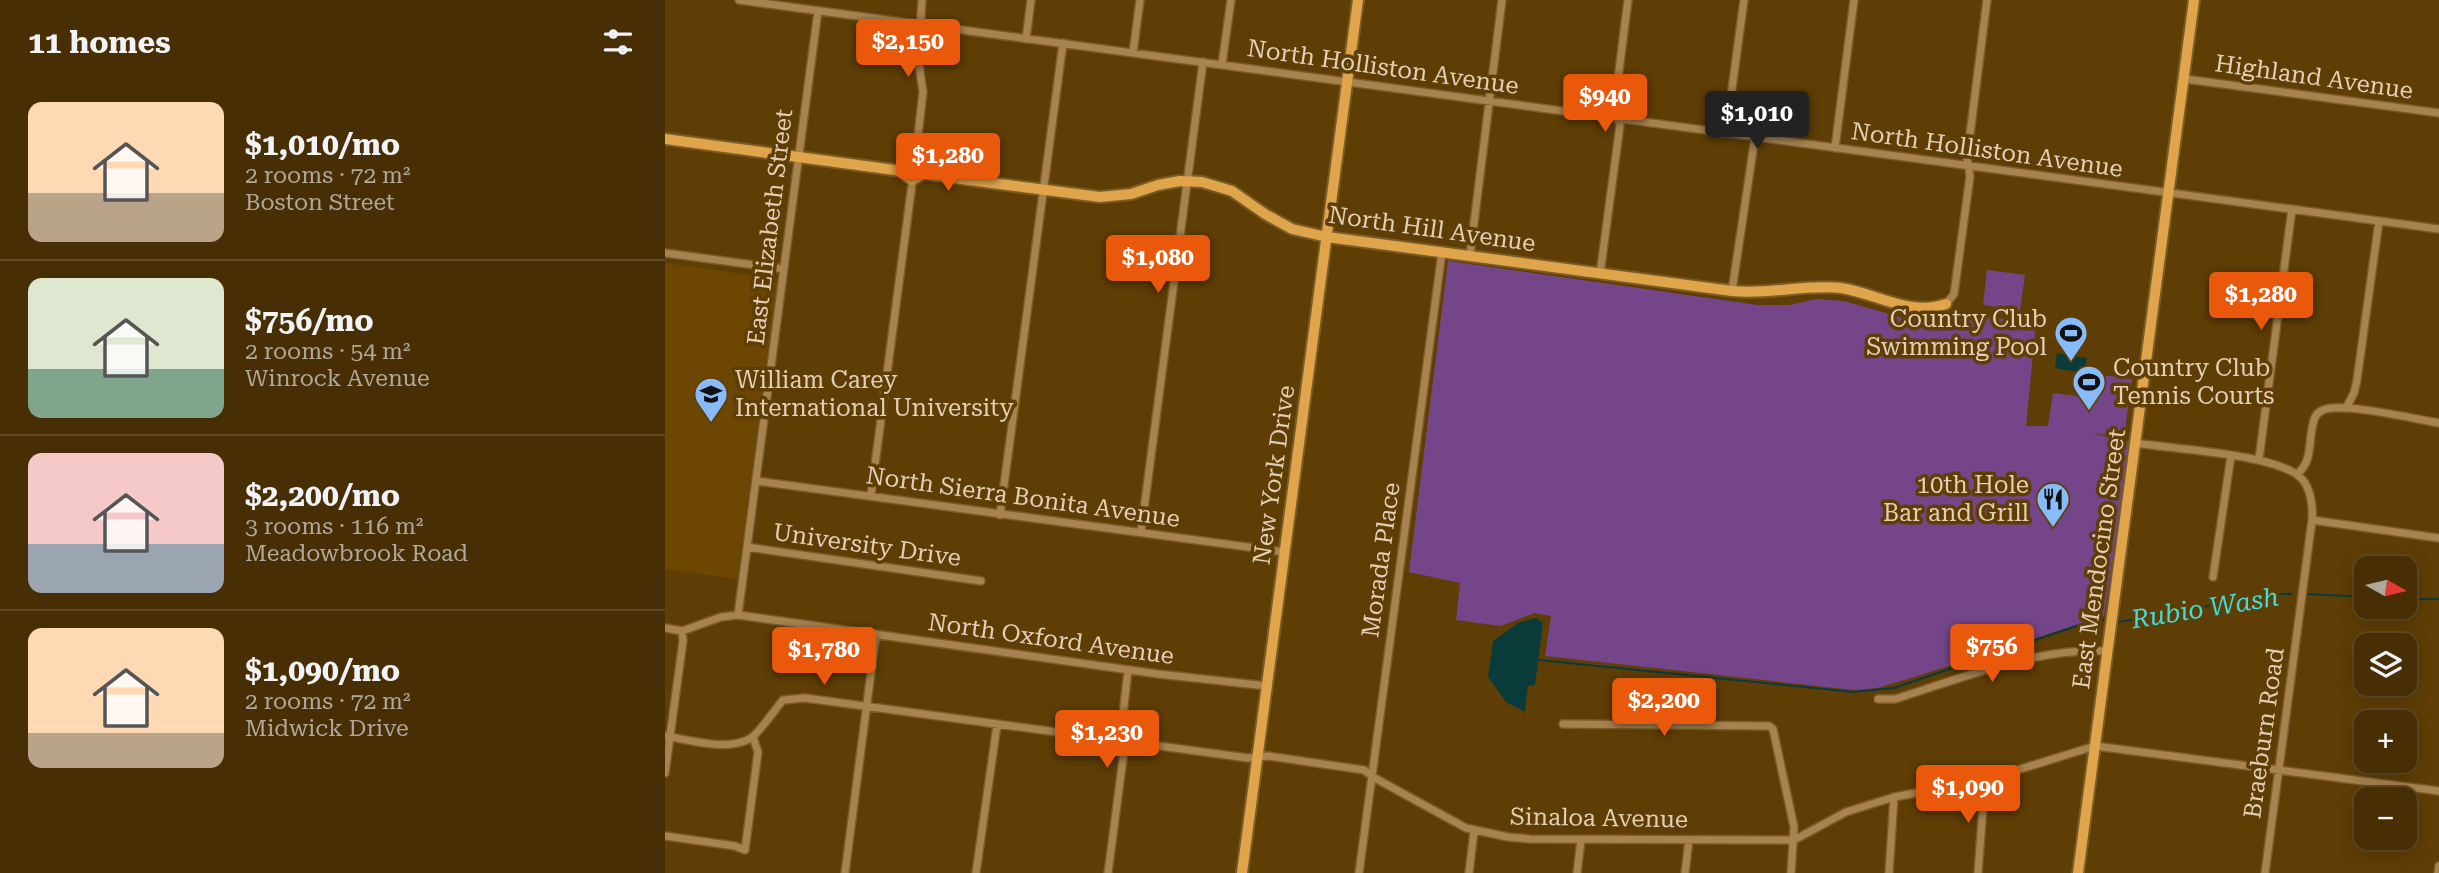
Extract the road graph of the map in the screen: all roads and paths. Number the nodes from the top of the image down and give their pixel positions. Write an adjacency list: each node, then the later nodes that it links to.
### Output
1 (739, 0): 13 (street, North Holliston Avenue)
2 (922, 0): 15 (street)
3 (1031, 0): 16 (street)
4 (1140, 0): 18 (street)
5 (1231, 0): 20 (street)
6 (1358, 0): 22 (street, New York Drive)
7 (1502, 0): 23 (street)
8 (1628, 0): 25 (street)
9 (1744, 0): 26 (street)
10 (1854, 0): 29 (street)
11 (1987, 0): 31 (street)
12 (2194, 0): 21 (street, East Mendocino Street)
13 (779, 3): 14 (street, North Holliston Avenue)
14 (818, 11): 15 (street, North Holliston Avenue); 30 (street, East Elizabeth Street)
15 (919, 25): 16 (street, North Holliston Avenue); 32 (street)
16 (1027, 39): 17 (street, North Holliston Avenue)
17 (1063, 44): 18 (street, North Holliston Avenue); 34 (street)
18 (1133, 53): 19 (street, North Holliston Avenue)
19 (1203, 62): 20 (street, North Holliston Avenue); 33 (street)
20 (1222, 64): 22 (street, North Holliston Avenue)
21 (2185, 79): 24 (street, Highland Avenue); 35 (street, East Mendocino Street)
22 (1347, 82): 23 (street, North Holliston Avenue); 39 (street, New York Drive)
23 (1489, 101): 25 (street, North Holliston Avenue); 42 (street)
24 (2439, 113)
25 (1617, 119): 26 (street, North Holliston Avenue); 44 (street)
26 (1726, 133): 27 (street, North Holliston Avenue)
27 (1755, 137): 29 (street, North Holliston Avenue); 45 (street)
28 (665, 139): 30 (street, North Hill Avenue)
29 (1835, 148): 31 (street, North Holliston Avenue)
30 (798, 157): 32 (street, North Hill Avenue); 43 (street, East Elizabeth Street)
31 (1968, 166): 35 (street, North Holliston Avenue); 46 (street)
32 (913, 173): 34 (street, North Hill Avenue); 54 (street)
33 (1187, 181): 34 (street, North Hill Avenue); 39 (street, North Hill Avenue); 57 (street)
34 (1043, 189): 55 (street)
35 (2169, 193): 36 (street, North Holliston Avenue); 49 (street, East Mendocino Street)
36 (2292, 209): 37 (street, North Holliston Avenue); 51 (street)
37 (2379, 221): 38 (street, North Holliston Avenue); 47 (street)
38 (2439, 229)
39 (1327, 237): 40 (street, North Hill Avenue); 60 (street, New York Drive)
40 (1442, 252): 42 (street, North Hill Avenue); 81 (street, Morada Place)
41 (665, 253): 43 (street)
42 (1469, 255): 44 (street, North Hill Avenue)
43 (784, 269): 53 (street, East Elizabeth Street)
44 (1601, 274): 45 (street, North Hill Avenue)
45 (1733, 291): 46 (street, North Hill Avenue)
46 (1946, 304)
47 (2346, 408): 48 (street); 52 (street)
48 (2439, 423)
49 (2136, 443): 50 (street); 67 (street, East Mendocino Street)
50 (2231, 456): 51 (street); 61 (street)
51 (2259, 459): 52 (street)
52 (2297, 474): 56 (street, Braeburn Road)
53 (756, 481): 54 (street, North Sierra Bonita Avenue); 59 (street, East Elizabeth Street)
54 (871, 495): 55 (street, North Sierra Bonita Avenue)
55 (1000, 514): 57 (street, North Sierra Bonita Avenue)
56 (2312, 520): 58 (street); 79 (street, Braeburn Road)
57 (1142, 532): 60 (street, North Sierra Bonita Avenue)
58 (2439, 538)
59 (747, 547): 62 (street, University Drive); 63 (street, East Elizabeth Street)
60 (1285, 552): 69 (street, New York Drive)
61 (2213, 577)
62 (981, 581)
63 (738, 615): 65 (street, North Oxford Avenue); 66 (street, North Oxford Avenue)
64 (665, 628): 65 (street, North Oxford Avenue)
65 (683, 631): 74 (street)
66 (876, 634): 68 (street, North Oxford Avenue); 71 (street)
67 (2108, 651): 70 (street); 77 (street, East Mendocino Street)
68 (1128, 670): 69 (street, North Oxford Avenue); 76 (street)
69 (1267, 686): 78 (street, New York Drive)
70 (1878, 699)
71 (867, 706): 73 (street, Sinaloa Avenue); 75 (street, Sinaloa Avenue); 91 (street)
72 (1563, 724): 89 (street)
73 (997, 725): 76 (street, Sinaloa Avenue); 92 (street)
74 (668, 736): 75 (street); 80 (street)
75 (753, 737): 86 (street)
76 (1122, 742): 78 (street, Sinaloa Avenue); 93 (street)
77 (2095, 746): 79 (street); 82 (street, Sinaloa Avenue); 102 (street, East Mendocino Street)
78 (1258, 758): 81 (street, Sinaloa Avenue); 94 (street, New York Drive)
79 (2279, 770): 83 (street); 103 (street, Braeburn Road)
80 (665, 774)
81 (1373, 777): 85 (street, Sinaloa Avenue); 95 (street, Morada Place)
82 (1985, 780): 84 (street, Sinaloa Avenue); 101 (street)
83 (2439, 791)
84 (1894, 797): 89 (street, Sinaloa Avenue); 100 (street)
85 (1475, 831): 87 (street, Sinaloa Avenue); 96 (street)
86 (665, 836)
87 (1581, 840): 88 (street, Sinaloa Avenue); 97 (street)
88 (1689, 840): 89 (street, Sinaloa Avenue); 98 (street)
89 (1794, 840): 99 (street)
90 (2439, 866): 104 (street)
91 (845, 873)
92 (976, 873)
93 (1108, 873)
94 (1242, 873)
95 (1359, 873)
96 (1469, 873)
97 (1577, 873)
98 (1685, 873)
99 (1791, 873)
100 (1889, 873)
101 (1978, 873)
102 (2078, 873)
103 (2265, 873)
104 (2438, 873)

